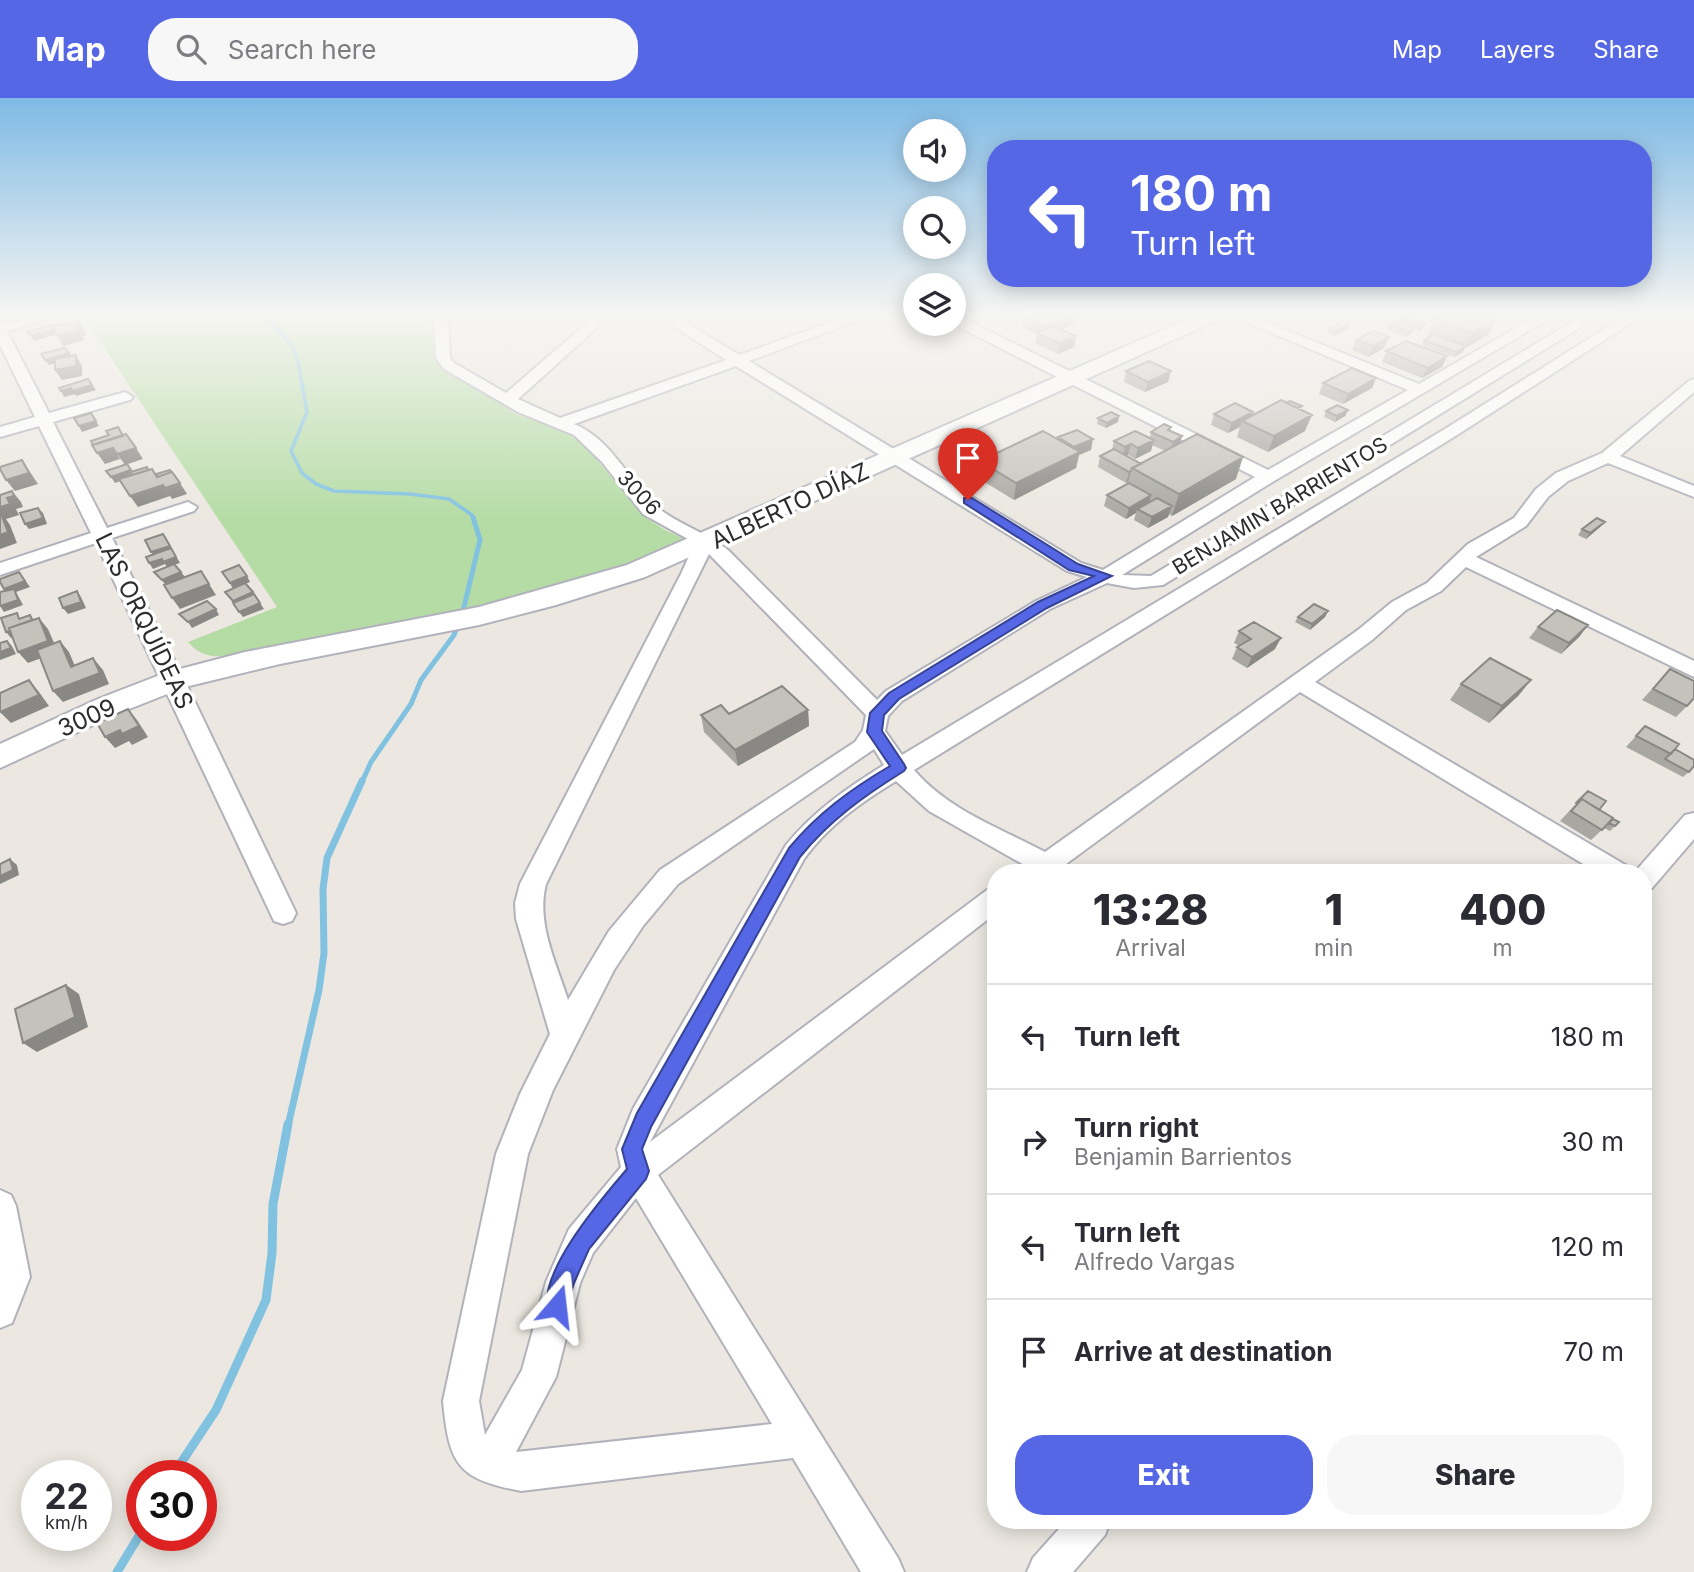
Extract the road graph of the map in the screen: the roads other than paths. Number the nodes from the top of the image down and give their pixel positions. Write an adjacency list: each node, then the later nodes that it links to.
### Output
1 (28, 385): 16 (street, LAS ORQUÍDEAS)
2 (481, 385): 15 (street, 3006)
3 (524, 385): 15 (street)
4 (670, 385): 17 (street)
5 (777, 385): 19 (street)
6 (1052, 385): 19 (street, ALBERTO DÍAZ)
7 (1084, 385): 21 (street)
8 (1406, 385): 13 (street)
9 (1428, 385): 13 (street, BENJAMIN BARRIENTOS)
10 (1482, 385): 28 (street, BENJAMIN BARRIENTOS)
11 (1526, 385): 34 (street)
12 (1693, 385): 20 (street)
13 (1419, 390): 21 (street, BENJAMIN BARRIENTOS)
14 (125, 397): 16 (street)
15 (507, 400): 17 (street, 3006)
16 (45, 419): 18 (street); 24 (street, LAS ORQUÍDEAS)
17 (562, 423): 25 (street, 3006)
18 (0, 432)
19 (894, 457): 25 (street, ALBERTO DÍAZ); 28 (street)
20 (1608, 457): 22 (street); 26 (street)
21 (1268, 477): 28 (street, BENJAMIN BARRIENTOS)
22 (1694, 492)
23 (188, 508): 24 (street)
24 (102, 535): 27 (street); 30 (street, LAS ORQUÍDEAS)
25 (705, 541): 30 (street); 32 (street, 3006); 42 (street, ALBERTO DÍAZ)
26 (1463, 558): 29 (street); 31 (street)
27 (0, 569)
28 (1106, 576): 32 (street, BENJAMIN BARRIENTOS)
29 (1694, 670)
30 (174, 681): 33 (street, 3009); 41 (street, LAS ORQUÍDEAS)
31 (1298, 681): 37 (street); 38 (street)
32 (876, 722): 34 (street, 3006); 42 (street, BENJAMIN BARRIENTOS)
33 (0, 757)
34 (899, 768): 36 (street, 3006); 43 (street)
35 (1694, 822): 39 (street)
36 (1036, 864)
37 (1057, 864)
38 (1603, 864)
39 (1652, 871)
40 (987, 905): 43 (street)
41 (283, 913)
42 (564, 1034): 47 (street, BENJAMIN BARRIENTOS)
43 (638, 1171): 46 (street); 47 (street)
44 (0, 1206): 45 (street)
45 (0, 1311)
46 (801, 1439): 47 (street); 49 (street)
47 (488, 1466)
48 (1084, 1529): 50 (street)
49 (884, 1572)
50 (1047, 1572)

